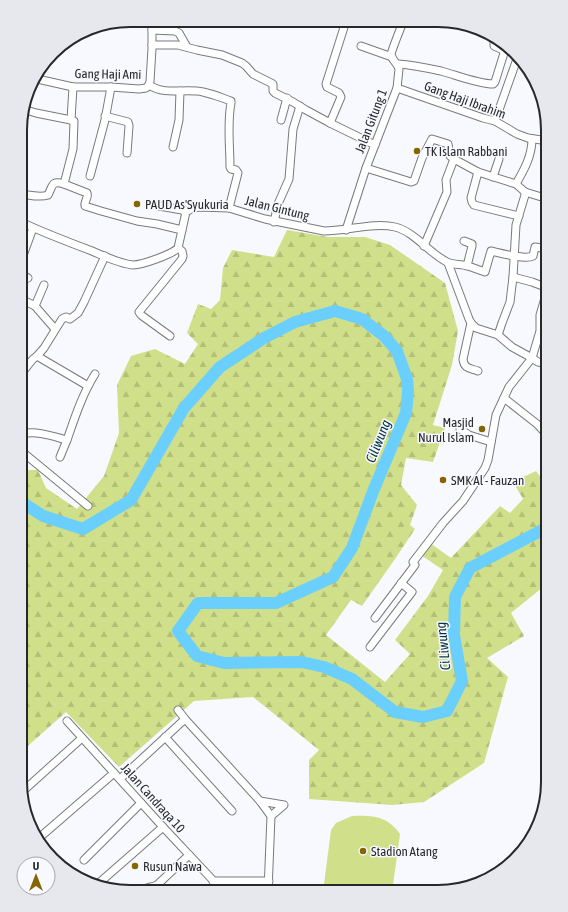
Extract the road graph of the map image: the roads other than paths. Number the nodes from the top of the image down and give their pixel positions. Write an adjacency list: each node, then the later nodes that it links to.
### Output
1 (344, 27): 24 (street)
2 (401, 27): 8 (street)
3 (152, 30): 4 (street); 6 (street)
4 (152, 45): 6 (street); 12 (street)
5 (361, 46): 8 (street)
6 (187, 48): 17 (street)
7 (503, 50): 10 (street)
8 (392, 57): 10 (street)
9 (516, 62): 23 (street)
10 (398, 64): 15 (street, Jalan Gitung 1)
11 (40, 79): 13 (street, Gang Haji Ami)
12 (149, 85): 14 (street, Gang Haji Ami); 16 (street, Gang Haji Ami)
13 (74, 86): 14 (street, Gang Haji Ami); 21 (street)
14 (111, 86): 20 (street)
15 (397, 88): 23 (street, Gang Haji Ibrahim); 27 (street, Jalan Gitung 1)
16 (180, 91): 28 (street); 42 (street, Gang Haji Ami)
17 (286, 98): 18 (street); 22 (street)
18 (300, 106): 24 (street); 45 (street)
19 (29, 111): 21 (street)
20 (105, 116): 29 (street); 34 (street)
21 (71, 120): 36 (street)
22 (281, 120)
23 (495, 121): 25 (street, Gang Haji Ibrahim)
24 (330, 123): 27 (street)
25 (532, 139): 26 (street, Gang Haji Ibrahim); 37 (street)
26 (541, 140)
27 (375, 145): 32 (street, Jalan Gitung 1)
28 (173, 147)
29 (127, 153)
30 (499, 158): 35 (street)
31 (454, 159): 32 (street); 33 (street); 52 (street)
32 (366, 168): 49 (street, Jalan Gitung 1)
33 (478, 172): 35 (street); 44 (street)
34 (90, 176)
35 (493, 177): 37 (street)
36 (64, 184): 39 (street); 48 (street)
37 (516, 184): 38 (street)
38 (525, 192): 40 (street); 44 (street)
39 (27, 195)
40 (541, 197)
41 (160, 206): 43 (street)
42 (229, 208): 43 (street, Jalan Gintung); 45 (street, Jalan Gintung)
43 (186, 212): 48 (street)
44 (519, 216): 56 (street)
45 (274, 222): 49 (street, Jalan Gintung)
46 (27, 225): 47 (street)
47 (33, 228): 51 (street); 55 (street)
48 (182, 230): 53 (street)
49 (346, 230): 52 (street, Jalan Gintung)
50 (464, 241): 58 (street)
51 (27, 244)
52 (424, 246): 57 (street, Jalan Gintung)
53 (178, 248): 55 (street); 68 (street)
54 (541, 248): 56 (street, Jalan Gintung)
55 (105, 256): 66 (street)
56 (514, 256): 58 (street, Jalan Gintung); 59 (street)
57 (448, 263): 58 (street, Jalan Gintung); 65 (street)
58 (467, 266)
59 (513, 277): 60 (street); 67 (street)
60 (541, 285)
61 (44, 286): 63 (street)
62 (27, 302): 63 (street)
63 (35, 306): 66 (street)
64 (541, 312): 70 (street)
65 (471, 324): 67 (street); 73 (street)
66 (55, 330): 69 (street)
67 (498, 335): 70 (street)
68 (170, 336)
69 (38, 356): 72 (street); 75 (street)
70 (532, 358): 71 (street); 76 (street)
71 (541, 363)
72 (27, 366)
73 (478, 371)
74 (95, 374): 75 (street)
75 (88, 386): 80 (street)
76 (504, 398): 77 (street); 81 (street)
77 (541, 428)
78 (460, 429): 81 (street)
79 (27, 433): 80 (street)
80 (67, 440): 83 (street)
81 (491, 442): 85 (street)
82 (27, 456): 84 (street)
83 (60, 457)
84 (88, 506)
85 (401, 583): 86 (street); 87 (street)
86 (375, 618)
87 (370, 647)
88 (178, 710): 89 (street)
89 (185, 719): 91 (street); 96 (street)
90 (67, 721): 92 (street, Jalan Candraqa 10)
91 (165, 737): 94 (street); 98 (street)
92 (82, 738): 93 (street, Jalan Candraqa 10); 95 (street)
93 (114, 773): 94 (street, Jalan Candraqa 10); 101 (street)
94 (120, 779): 97 (street, Jalan Candraqa 10)
95 (27, 787)
96 (260, 801): 99 (street); 99 (street)
97 (142, 803): 100 (street, Jalan Candraqa 10); 103 (street)
98 (232, 811)
99 (271, 816): 106 (street)
100 (163, 827): 102 (street, Jalan Candraqa 10); 104 (street)
101 (42, 835)
102 (189, 855): 105 (street, Jalan Candraqa 10); 107 (street)
103 (84, 860)
104 (102, 881)
105 (213, 881): 106 (street); 108 (street, Jalan Candraqa 10)
106 (269, 881): 109 (street)
107 (157, 885)
108 (217, 885)
109 (269, 885)

